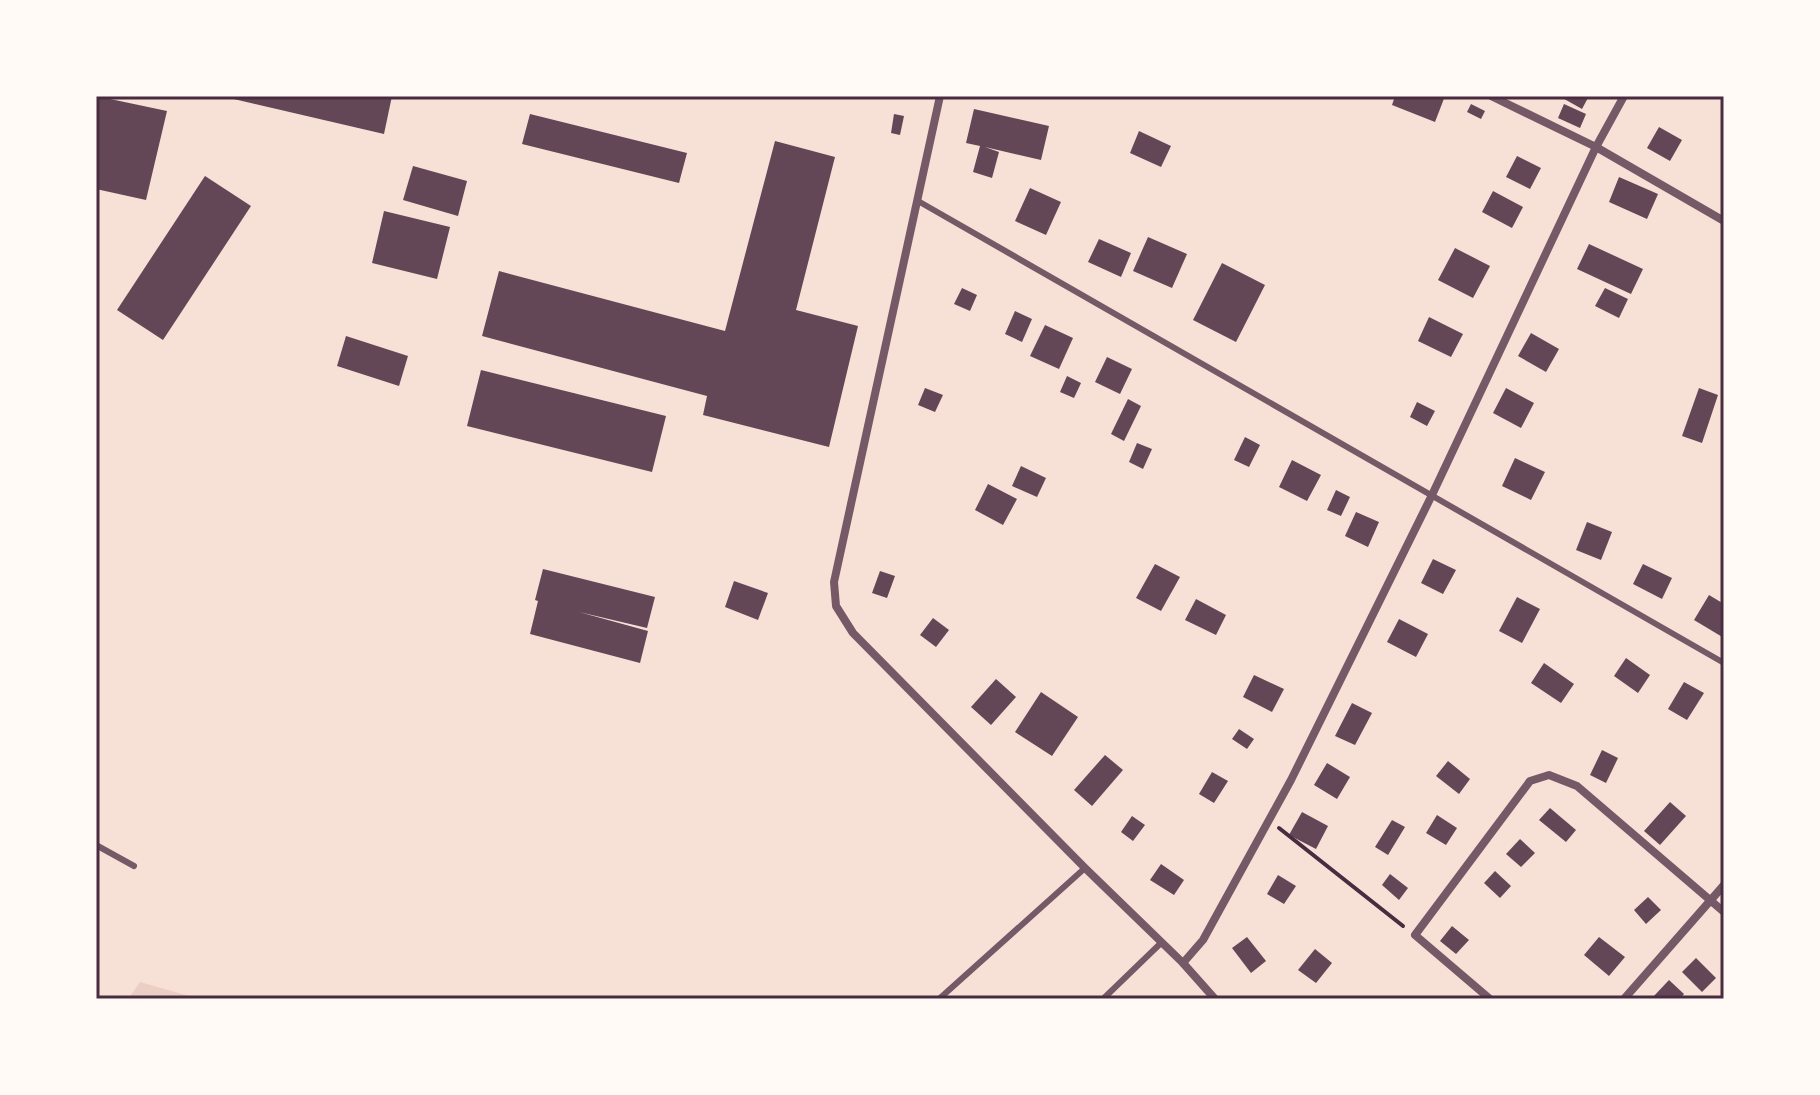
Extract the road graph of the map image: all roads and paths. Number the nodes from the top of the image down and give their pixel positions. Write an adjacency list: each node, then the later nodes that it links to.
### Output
1 (940, 96): 5 (street)
2 (1491, 96): 4 (street)
3 (1624, 96): 4 (street)
4 (1596, 147): 6 (street); 7 (street)
5 (918, 201): 7 (lane); 12 (street)
6 (1724, 221)
7 (1432, 495): 8 (lane); 9 (street)
8 (1724, 663)
9 (1268, 819): 16 (path); 18 (street)
10 (96, 845): 11 (lane)
11 (134, 866)
12 (1085, 868): 17 (street); 19 (lane)
13 (1724, 885): 14 (street)
14 (1710, 900): 15 (street); 16 (street); 23 (street)
15 (1724, 912)
16 (1415, 935): 22 (street)
17 (1162, 942): 18 (street); 20 (lane)
18 (1183, 963): 21 (street)
19 (939, 999)
20 (1103, 999)
21 (1215, 999)
22 (1490, 999)
23 (1624, 999)

